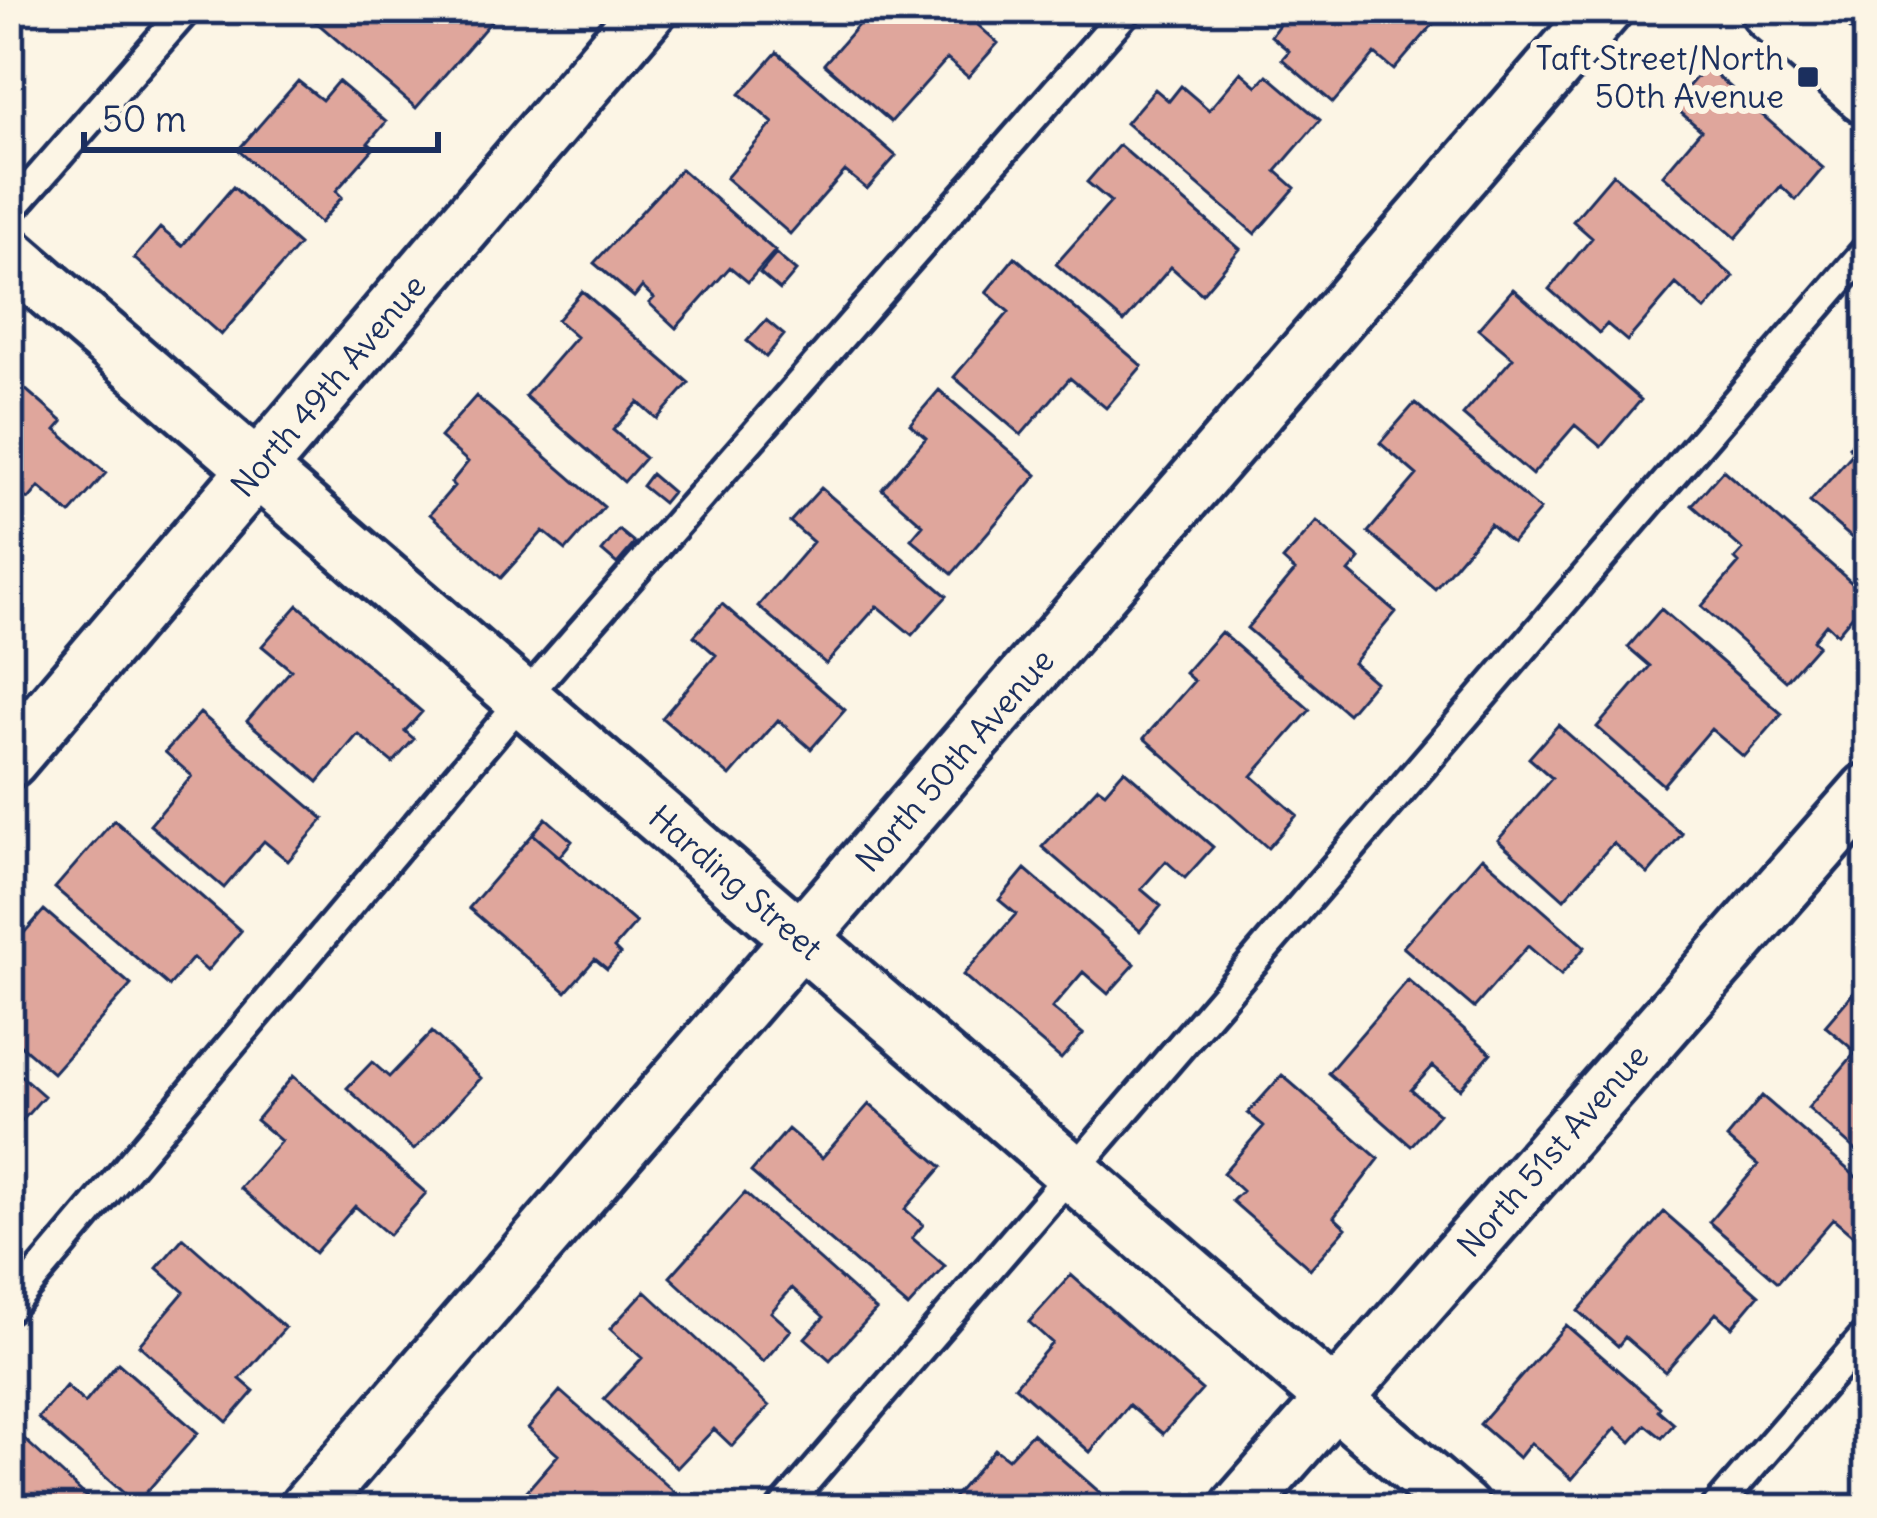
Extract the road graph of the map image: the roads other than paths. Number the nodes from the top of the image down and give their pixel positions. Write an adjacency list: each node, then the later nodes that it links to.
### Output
1 (187, 9): 7 (lane)
2 (649, 9): 10 (street, North 49th Avenue)
3 (1128, 9): 11 (lane)
4 (1604, 9): 14 (street, North 50th Avenue)
5 (1775, 9): 6 (street)
6 (1868, 90)
7 (9, 212)
8 (1868, 248): 15 (lane)
9 (9, 255): 10 (street, Harding Street)
10 (258, 472): 11 (street, Harding Street); 12 (street, North 49th Avenue)
11 (523, 699): 14 (street, Harding Street); 16 (lane)
12 (9, 760)
13 (1868, 791): 18 (street, North 51st Avenue)
14 (803, 938): 15 (street, Harding Street); 19 (street, North 50th Avenue)
15 (1072, 1171): 18 (street, Harding Street); 20 (lane)
16 (9, 1308)
17 (1868, 1332): 23 (lane)
18 (1333, 1397): 21 (street, North 51st Avenue); 22 (street, Harding Street)
19 (307, 1509)
20 (782, 1509)
21 (1238, 1509)
22 (1462, 1509)
23 (1714, 1509)

